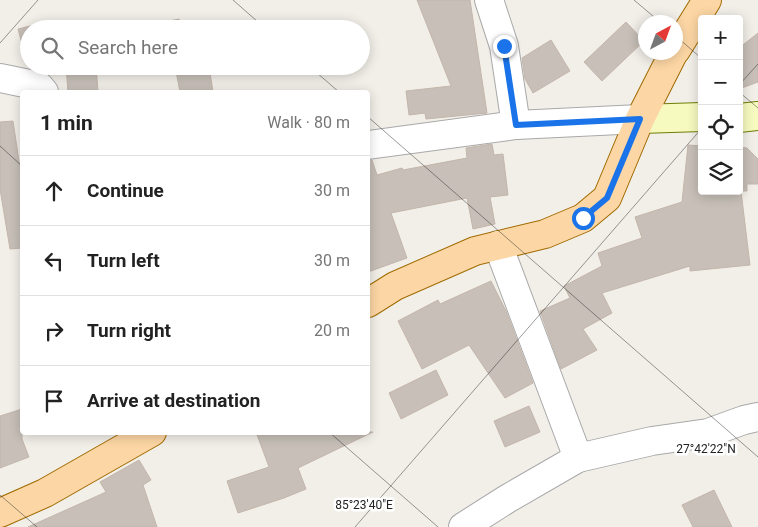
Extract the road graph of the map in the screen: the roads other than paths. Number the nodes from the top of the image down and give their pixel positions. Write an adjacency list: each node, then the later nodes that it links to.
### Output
1 (489, 0): 11 (street)
2 (707, 0): 3 (main road)
3 (683, 38)
4 (670, 60): 10 (main road)
5 (0, 78): 6 (street)
6 (43, 90)
7 (758, 116): 9 (street)
8 (698, 117): 10 (street)
9 (743, 118)
10 (640, 119): 11 (street); 13 (main road)
11 (516, 125): 12 (street)
12 (370, 145)
13 (498, 245): 14 (main road); 17 (street)
14 (370, 302)
15 (758, 417): 17 (street)
16 (147, 435): 18 (main road)
17 (578, 458): 19 (street)
18 (0, 512)
19 (462, 527)

